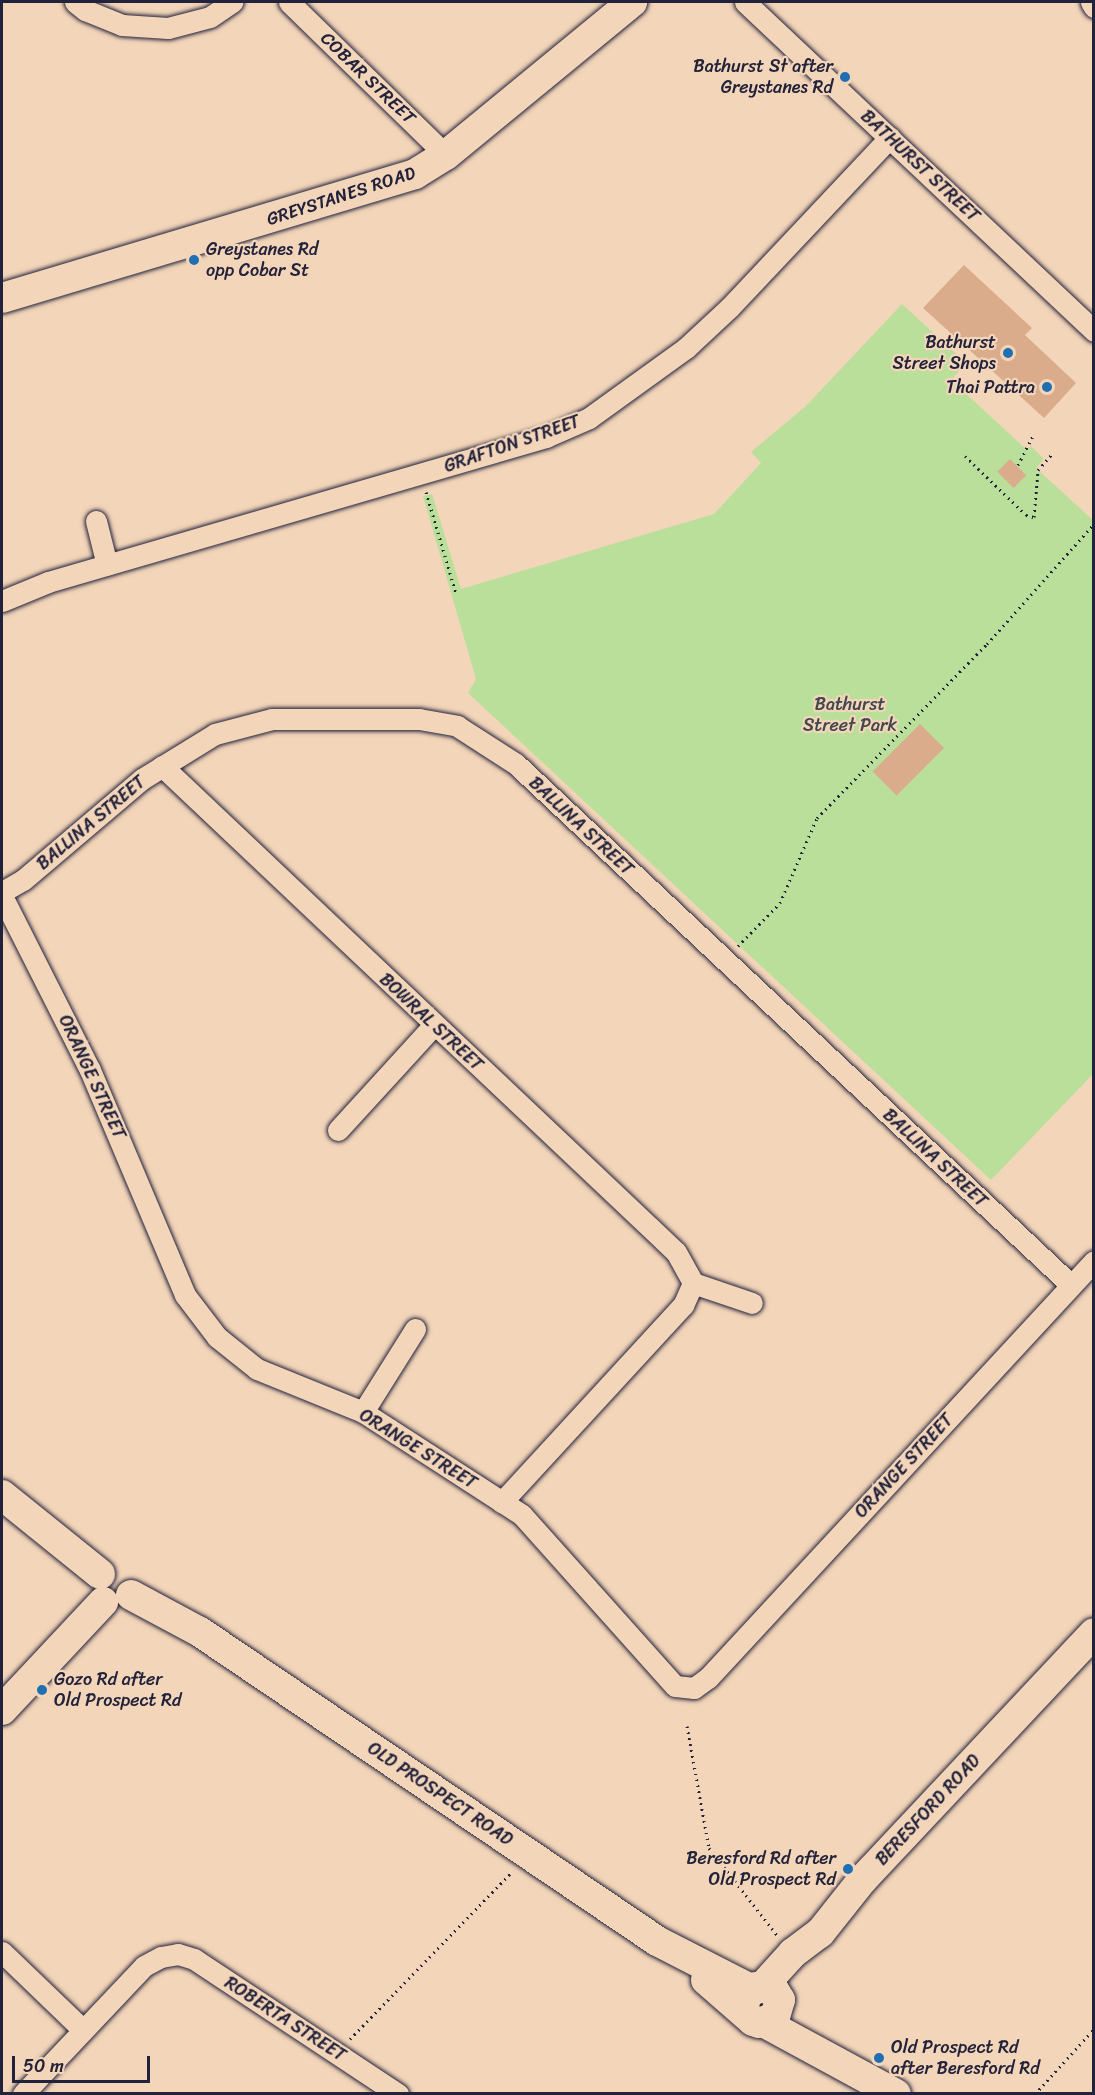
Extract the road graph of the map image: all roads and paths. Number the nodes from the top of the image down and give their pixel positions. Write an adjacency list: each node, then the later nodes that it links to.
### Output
1 (75, 2): 2 (street)
2 (232, 2)
3 (289, 2): 9 (street, COBAR STREET)
4 (632, 2): 9 (main road, GREYSTANES ROAD)
5 (745, 2): 8 (street, BATHURST STREET)
6 (1091, 2): 7 (street)
7 (1094, 7)
8 (890, 137): 11 (street, BATHURST STREET); 19 (street, GRAFTON STREET)
9 (446, 155): 10 (main road, GREYSTANES ROAD)
10 (2, 298)
11 (1094, 331)
12 (1033, 436): 15 (path)
13 (1052, 453): 14 (path)
14 (965, 456)
15 (1018, 465)
16 (426, 491): 20 (path)
17 (96, 521): 19 (street)
18 (1094, 524): 24 (path)
19 (107, 565): 21 (street, GRAFTON STREET)
20 (456, 593)
21 (2, 601)
22 (162, 766): 23 (street, BALLINA STREET); 24 (street, BALLINA STREET); 25 (street, BOWRAL STREET)
23 (2, 894): 32 (street, ORANGE STREET)
24 (725, 961): 29 (street, BALLINA STREET)
25 (434, 1025): 26 (street); 28 (street, BOWRAL STREET)
26 (338, 1130)
27 (1094, 1261): 29 (street, ORANGE STREET)
28 (693, 1283): 30 (street); 34 (street)
29 (1071, 1285): 34 (street, ORANGE STREET)
30 (752, 1303)
31 (415, 1329): 32 (street)
32 (363, 1412): 34 (street, ORANGE STREET)
33 (2, 1496): 35 (main road)
34 (502, 1502)
35 (102, 1588): 37 (main road); 42 (main road, OLD PROSPECT ROAD)
36 (1094, 1633): 42 (main road, BERESFORD ROAD)
37 (2, 1710)
38 (687, 1726): 40 (path)
39 (514, 1870): 45 (path)
40 (777, 1935)
41 (2, 1952): 44 (street)
42 (764, 2003): 48 (main road, OLD PROSPECT ROAD)
43 (1094, 2029): 49 (path)
44 (83, 2030): 46 (street, ROBERTA STREET); 47 (street, ROBERTA STREET)
45 (350, 2040)
46 (23, 2094)
47 (398, 2094)
48 (896, 2094)
49 (1035, 2094)

